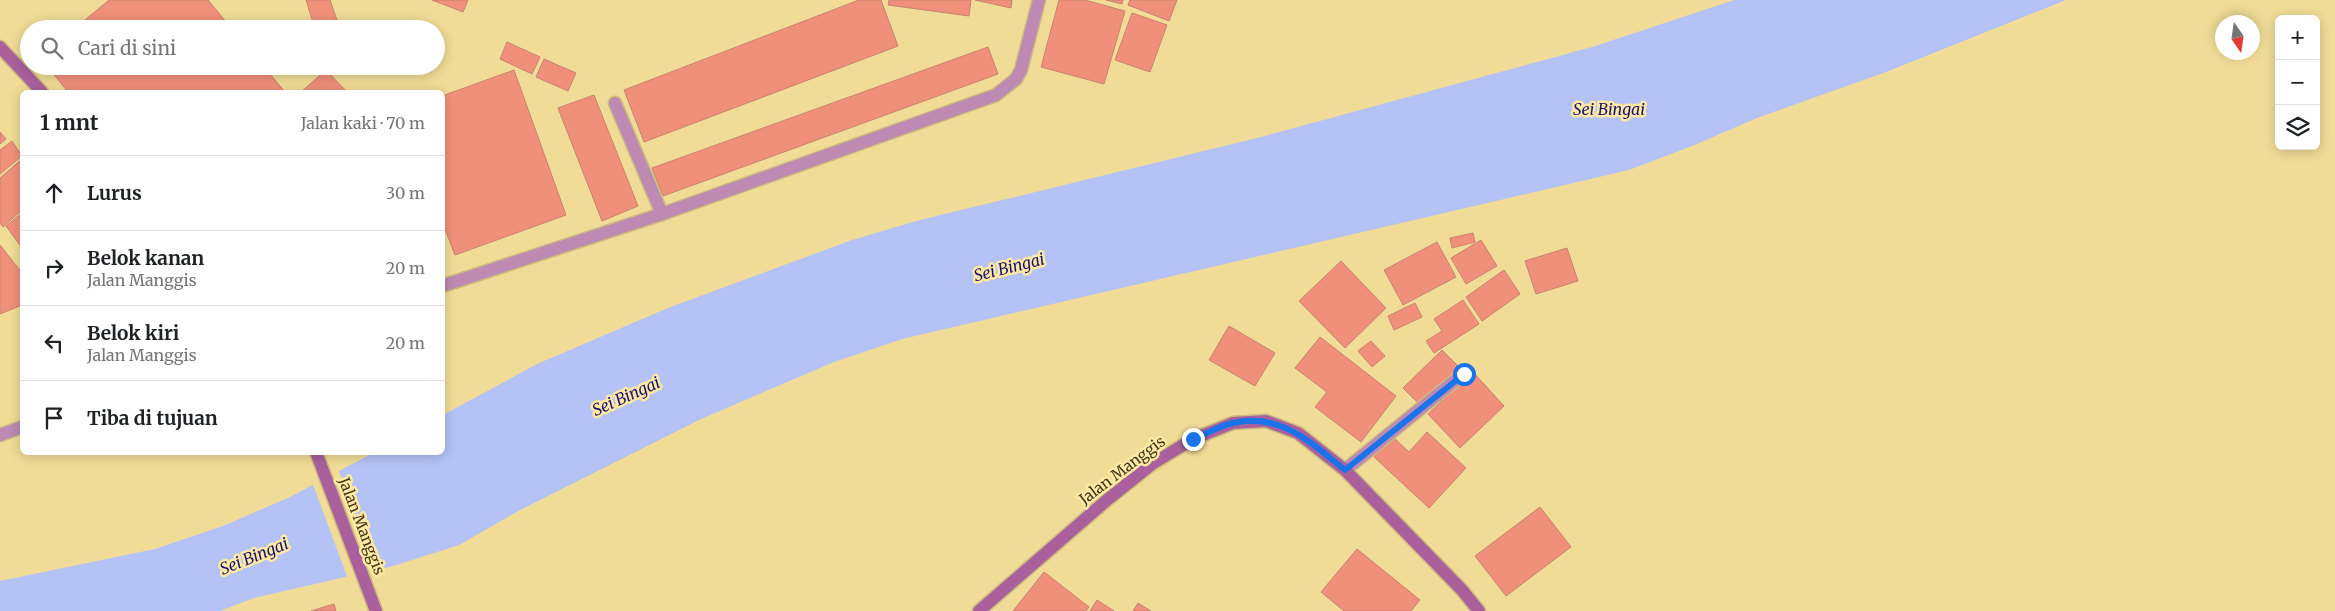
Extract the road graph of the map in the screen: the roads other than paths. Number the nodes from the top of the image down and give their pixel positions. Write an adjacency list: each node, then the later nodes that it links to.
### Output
1 (1039, 0): 7 (street)
2 (0, 47): 3 (street)
3 (20, 68)
4 (26, 75): 5 (street)
5 (40, 90)
6 (614, 103): 7 (street)
7 (662, 214): 8 (street)
8 (445, 285)
9 (1464, 374): 13 (street)
10 (20, 428): 11 (street)
11 (0, 435)
12 (317, 455): 14 (street, Jalan Manggis)
13 (1345, 470): 15 (street, Jalan Manggis); 16 (street, Jalan Manggis)
14 (376, 611)
15 (979, 611)
16 (1478, 611)

